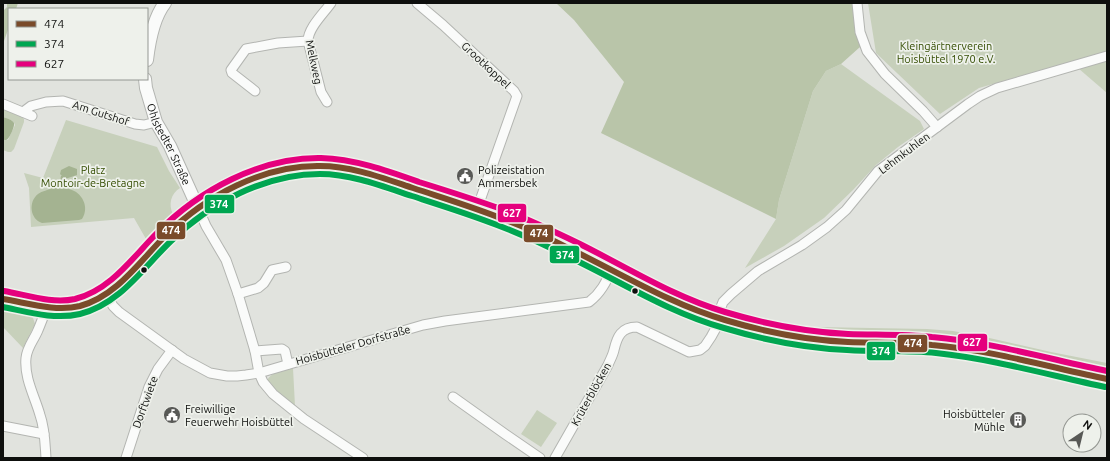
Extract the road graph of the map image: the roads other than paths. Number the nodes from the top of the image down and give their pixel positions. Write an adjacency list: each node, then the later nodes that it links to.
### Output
1 (165, 3): 6 (street)
2 (331, 3): 5 (street, Melkweg)
3 (417, 3): 15 (street, Grootkoppel)
4 (857, 3): 13 (street)
5 (308, 41): 9 (street); 10 (street, Melkweg)
6 (148, 56)
7 (1107, 56): 13 (street, Lehmkuhlen)
8 (145, 80): 12 (street, Ohlstedter Straße)
9 (255, 91)
10 (327, 102)
11 (3, 104): 12 (street, Am Gutshof)
12 (156, 122): 14 (street, Ohlstedter Straße)
13 (937, 127): 22 (street, Lehmkuhlen)
14 (198, 208): 15 (main road); 18 (main road); 19 (street)
15 (477, 209): 17 (main road)
16 (286, 267): 19 (street)
17 (612, 269): 22 (main road); 25 (street, Hoisbütteler Dorfstraße)
18 (106, 294): 21 (main road); 23 (street, Hoisbütteler Dorfstraße)
19 (238, 294): 24 (street)
20 (3, 298): 21 (main road)
21 (47, 307): 30 (street)
22 (718, 318): 27 (main road); 35 (street, Krüterblöcken)
23 (172, 350): 26 (street, Hoisbütteler Dorfstraße); 32 (street, Dorftwiete)
24 (255, 351): 25 (street); 26 (street)
25 (288, 364): 26 (street, Hoisbütteler Dorfstraße)
26 (259, 373): 33 (street)
27 (1107, 379)
28 (453, 397): 34 (street)
29 (3, 426): 30 (street)
30 (44, 434): 31 (street)
31 (46, 458)
32 (126, 458)
33 (363, 458)
34 (540, 458)
35 (555, 458)

